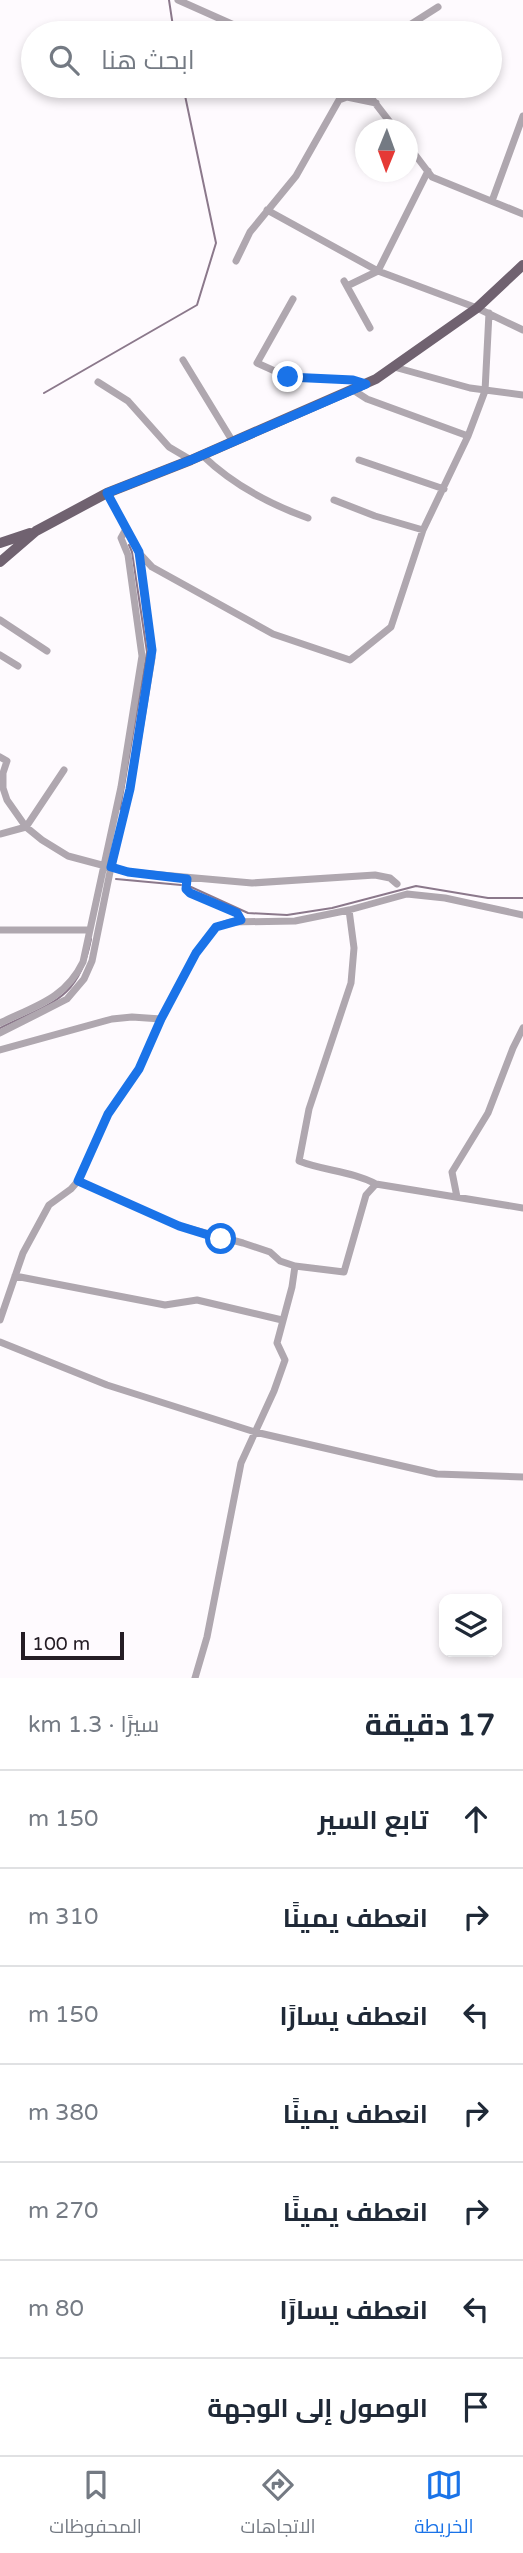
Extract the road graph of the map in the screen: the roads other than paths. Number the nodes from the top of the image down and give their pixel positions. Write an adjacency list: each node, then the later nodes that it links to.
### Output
1 (178, 0): 3 (street)
2 (438, 7): 4 (street)
3 (225, 21)
4 (416, 21)
5 (344, 98): 14 (street)
6 (352, 98): 8 (street)
7 (373, 98): 8 (street)
8 (376, 103): 10 (street)
9 (523, 116): 13 (street)
10 (388, 119)
11 (418, 158): 12 (street)
12 (428, 171): 13 (street); 18 (street)
13 (492, 201): 15 (street)
14 (267, 210): 16 (street); 18 (street)
15 (523, 214)
16 (236, 261)
17 (523, 265): 20 (main road)
18 (379, 271): 20 (street); 22 (street)
19 (293, 299): 27 (street)
20 (477, 308): 21 (street); 25 (main road)
21 (489, 313): 23 (street); 29 (street)
22 (370, 328)
23 (523, 330)
24 (183, 360): 32 (street)
25 (394, 367): 27 (main road); 29 (street)
26 (98, 382): 34 (street)
27 (366, 384): 28 (main road)
28 (353, 390): 31 (street); 32 (main road)
29 (485, 391): 30 (street); 31 (street)
30 (523, 394)
31 (468, 436): 36 (street)
32 (233, 442): 33 (main road)
33 (202, 455): 34 (main road); 39 (street)
34 (191, 460): 37 (main road)
35 (359, 460): 36 (street)
36 (444, 489): 41 (street)
37 (107, 493): 40 (street); 42 (main road)
38 (334, 500): 41 (street)
39 (308, 518)
40 (126, 529): 44 (street); 54 (street)
41 (422, 530): 44 (street)
42 (36, 531): 43 (main road); 45 (main road)
43 (0, 543)
44 (139, 552): 54 (street)
45 (0, 562)
46 (0, 620): 47 (street)
47 (47, 652)
48 (0, 655): 49 (street)
49 (18, 666)
50 (0, 757): 52 (street)
51 (64, 770): 52 (street)
52 (26, 827): 53 (street); 54 (street)
53 (0, 834)
54 (107, 866): 55 (street); 61 (street); 65 (street)
55 (187, 879): 56 (street); 59 (street)
56 (397, 884)
57 (349, 910): 58 (street); 59 (street); 68 (street)
58 (523, 915)
59 (241, 920): 62 (street)
60 (0, 930): 61 (street)
61 (89, 930): 63 (street)
62 (161, 1019): 66 (street); 67 (street)
63 (0, 1023)
64 (523, 1028): 69 (street)
65 (0, 1033)
66 (0, 1050)
67 (78, 1181): 71 (street); 72 (street)
68 (376, 1184): 69 (street); 71 (street)
69 (457, 1197): 70 (street)
70 (523, 1208)
71 (295, 1266): 74 (street)
72 (15, 1276): 73 (street); 74 (street)
73 (0, 1320)
74 (282, 1320): 76 (street)
75 (0, 1342): 76 (street)
76 (255, 1432): 77 (street); 78 (street)
77 (523, 1477)
78 (195, 1678)

